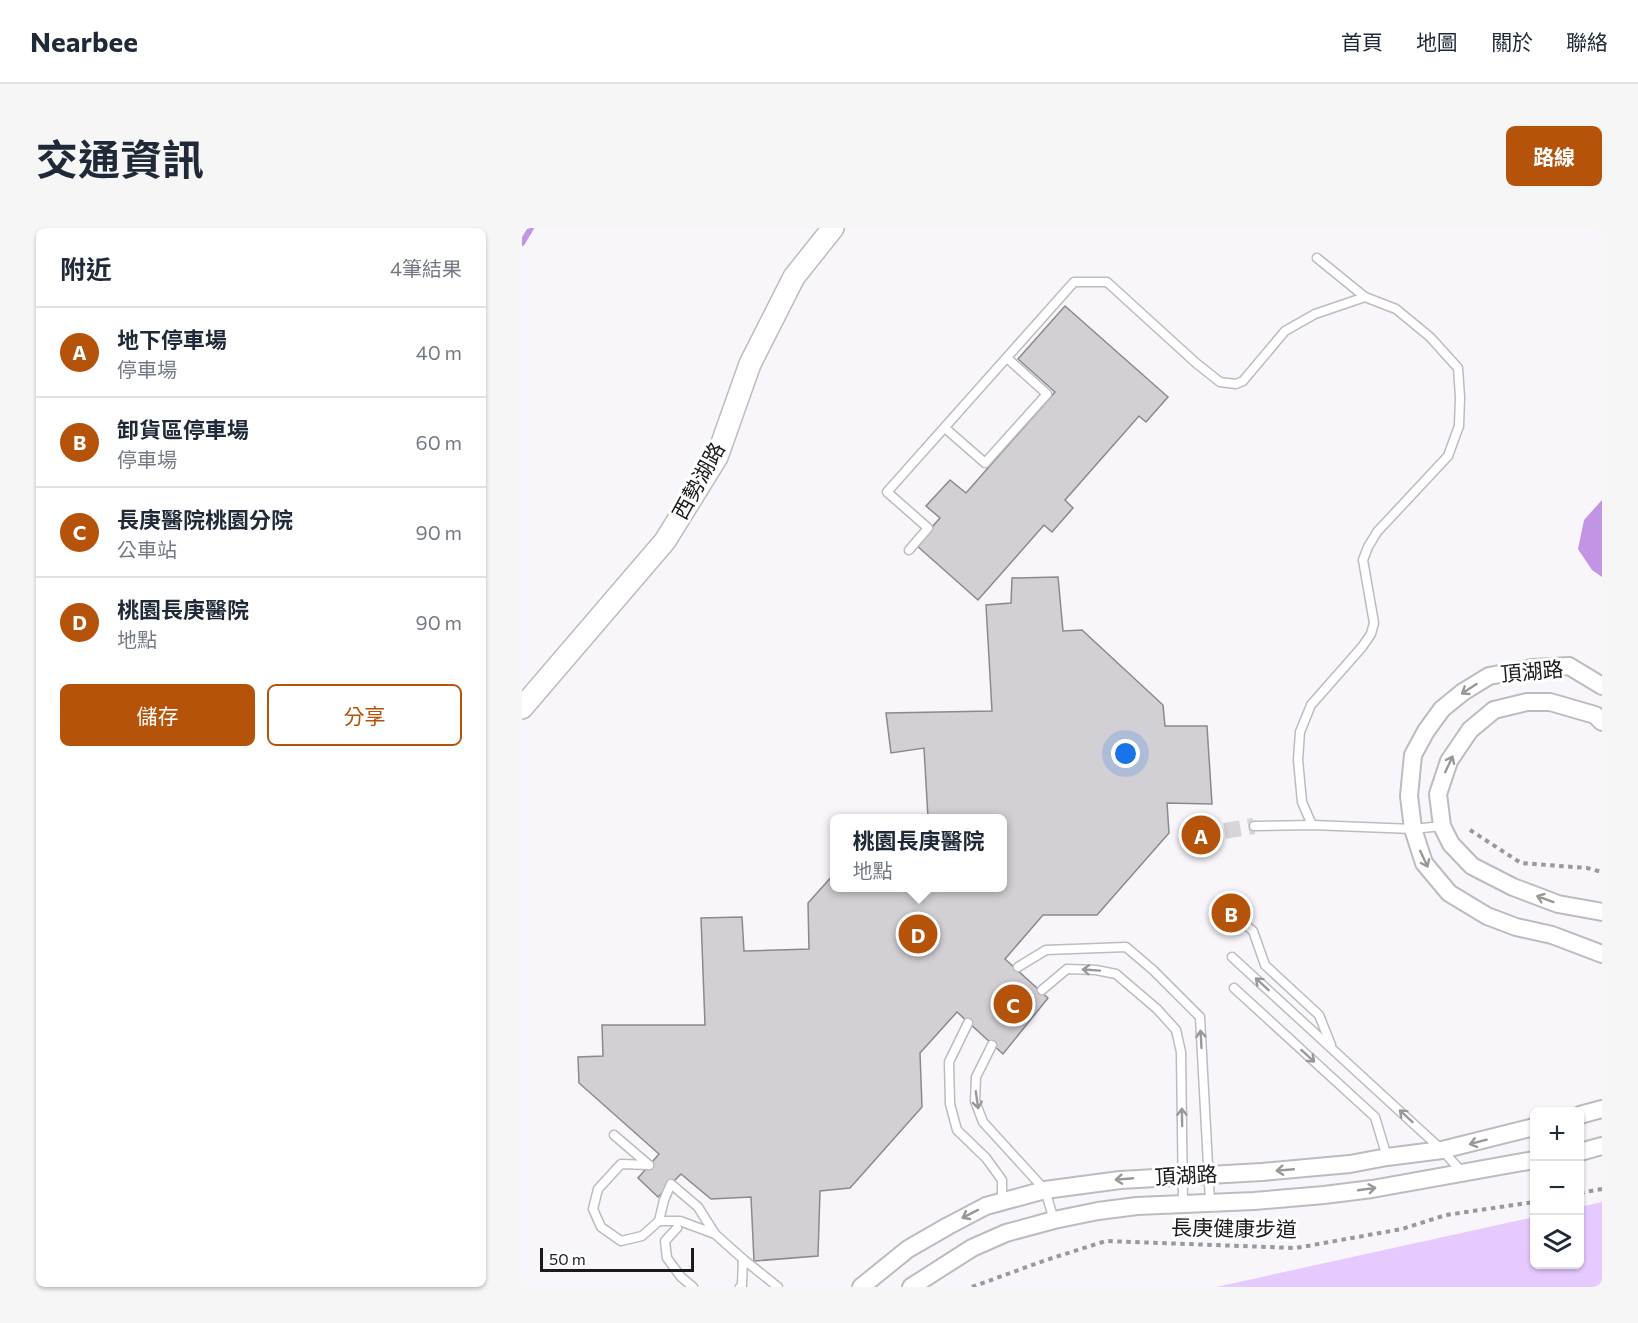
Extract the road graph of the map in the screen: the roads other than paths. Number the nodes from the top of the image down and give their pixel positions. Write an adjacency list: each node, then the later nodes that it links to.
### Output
1 (833, 228): 8 (street, 西勢湖路)
2 (1317, 258): 3 (lane)
3 (1365, 297): 4 (lane); 10 (lane)
4 (1007, 358): 5 (lane); 5 (lane)
5 (945, 428): 6 (lane)
6 (909, 550)
7 (1602, 686): 13 (street, 頂湖路, one-way to 13)
8 (522, 708)
9 (1602, 722): 12 (street, 頂湖路, one-way to 9)
10 (1312, 825): 11 (lane); 13 (lane)
11 (1254, 826)
12 (1442, 826): 13 (lane); 14 (street, 頂湖路, one-way to 12)
13 (1413, 829): 16 (street, 頂湖路, one-way to 16)
14 (1602, 912)
15 (1231, 913): 23 (lane)
16 (1602, 954)
17 (1232, 957): 23 (lane, one-way to 17)
18 (1018, 967): 34 (lane, one-way to 18)
19 (1233, 988): 31 (lane, one-way to 31)
20 (1042, 990): 35 (lane, one-way to 20)
21 (968, 1023): 37 (lane)
22 (992, 1045): 36 (lane, one-way to 36)
23 (1332, 1049): 29 (lane, one-way to 23)
24 (1602, 1109): 25 (street)
25 (1584, 1114)
26 (1530, 1128): 29 (street, 頂湖路, one-way to 29)
27 (614, 1135): 41 (lane)
28 (1602, 1146): 30 (street)
29 (1442, 1150): 31 (street, 頂湖路); 33 (lane)
30 (1584, 1151)
31 (1386, 1157): 34 (street, 頂湖路, one-way to 34)
32 (1530, 1161): 33 (street, 頂湖路)
33 (1462, 1173): 38 (street, 頂湖路, one-way to 33)
34 (1208, 1174): 35 (street, 頂湖路); 38 (lane)
35 (1183, 1175): 36 (street, 頂湖路, one-way to 36); 39 (lane)
36 (1045, 1190): 37 (street, 頂湖路); 40 (lane)
37 (1002, 1201): 48 (street, 頂湖路, one-way to 48)
38 (1210, 1202): 39 (street, 頂湖路)
39 (1183, 1203): 40 (street, 頂湖路)
40 (1054, 1220): 49 (street, 頂湖路)
41 (659, 1221): 43 (lane); 43 (lane)
42 (677, 1228): 45 (lane)
43 (715, 1234): 44 (lane)
44 (742, 1259): 46 (lane); 47 (lane)
45 (693, 1287)
46 (740, 1287)
47 (778, 1287)
48 (861, 1287)
49 (911, 1287)

